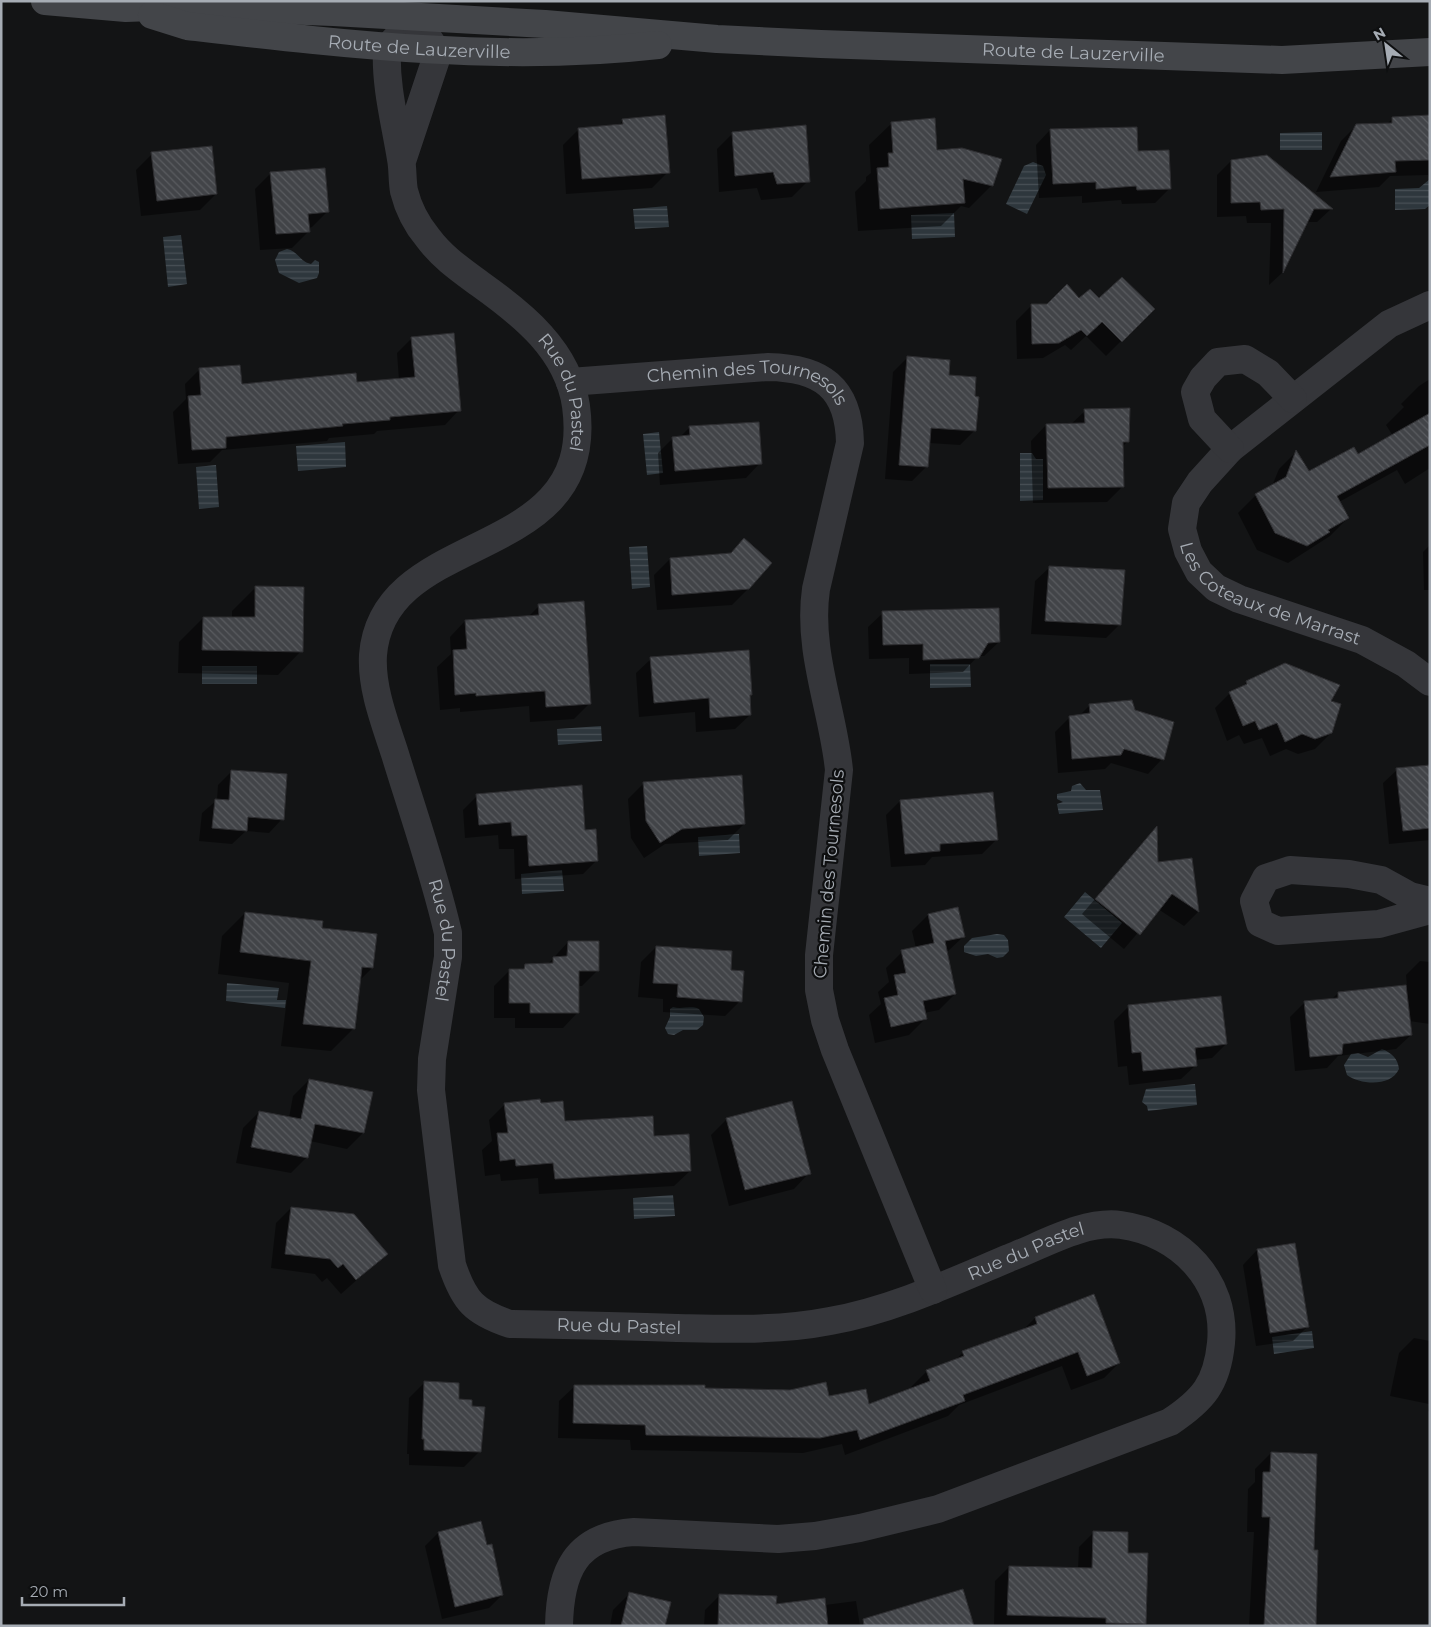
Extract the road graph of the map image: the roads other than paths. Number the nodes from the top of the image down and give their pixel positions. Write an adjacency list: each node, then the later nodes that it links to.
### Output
1 (45, 1): 2 (street, Route de Lauzerville)
2 (126, 8): 3 (street, Route de Lauzerville); 5 (street, Route de Lauzerville)
3 (414, 18): 4 (street, Route de Lauzerville); 5 (street); 6 (street)
4 (717, 38): 6 (street, Route de Lauzerville); 7 (street, Route de Lauzerville)
5 (387, 48): 6 (street, Route de Lauzerville); 8 (street, Rue du Pastel)
6 (436, 50): 8 (street, Rue du Pastel)
7 (1430, 52)
8 (402, 161): 10 (street, Rue du Pastel)
9 (1430, 305): 11 (street, Les Coteaux de Marrast)
10 (570, 382): 16 (street, Chemin des Tournesols); 16 (street, Rue du Pastel)
11 (1293, 399): 12 (street, Les Coteaux de Marrast); 12 (street)
12 (1230, 449): 13 (street, Les Coteaux de Marrast)
13 (1430, 682)
14 (1430, 901): 15 (street)
15 (1430, 910)
16 (933, 1290): 17 (street, Rue du Pastel)
17 (559, 1626)

